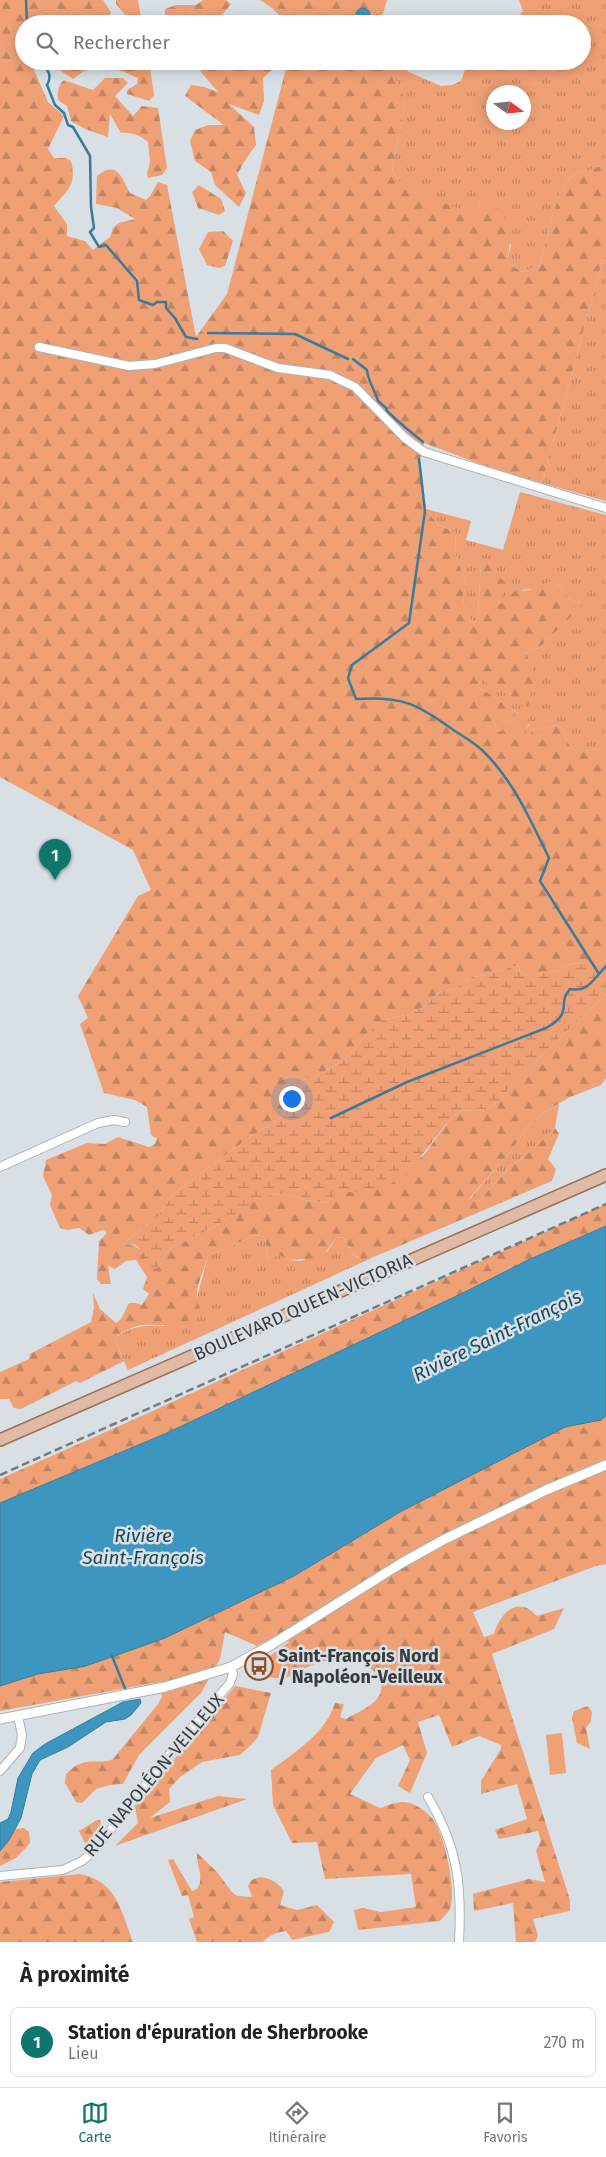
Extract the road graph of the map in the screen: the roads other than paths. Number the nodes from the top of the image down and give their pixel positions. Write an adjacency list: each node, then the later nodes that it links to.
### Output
1 (39, 347): 2 (street)
2 (606, 508)
3 (125, 1122): 4 (street)
4 (0, 1167)
5 (606, 1175): 6 (main road, BOULEVARD QUEEN-VICTORIA)
6 (0, 1440)
7 (606, 1465): 8 (street)
8 (231, 1667): 9 (street); 13 (street, RUE NAPOLÉON-VEILLEUX)
9 (18, 1716): 10 (street); 11 (street)
10 (0, 1720)
11 (0, 1771)
12 (428, 1797): 14 (street)
13 (0, 1876)
14 (459, 1942)

